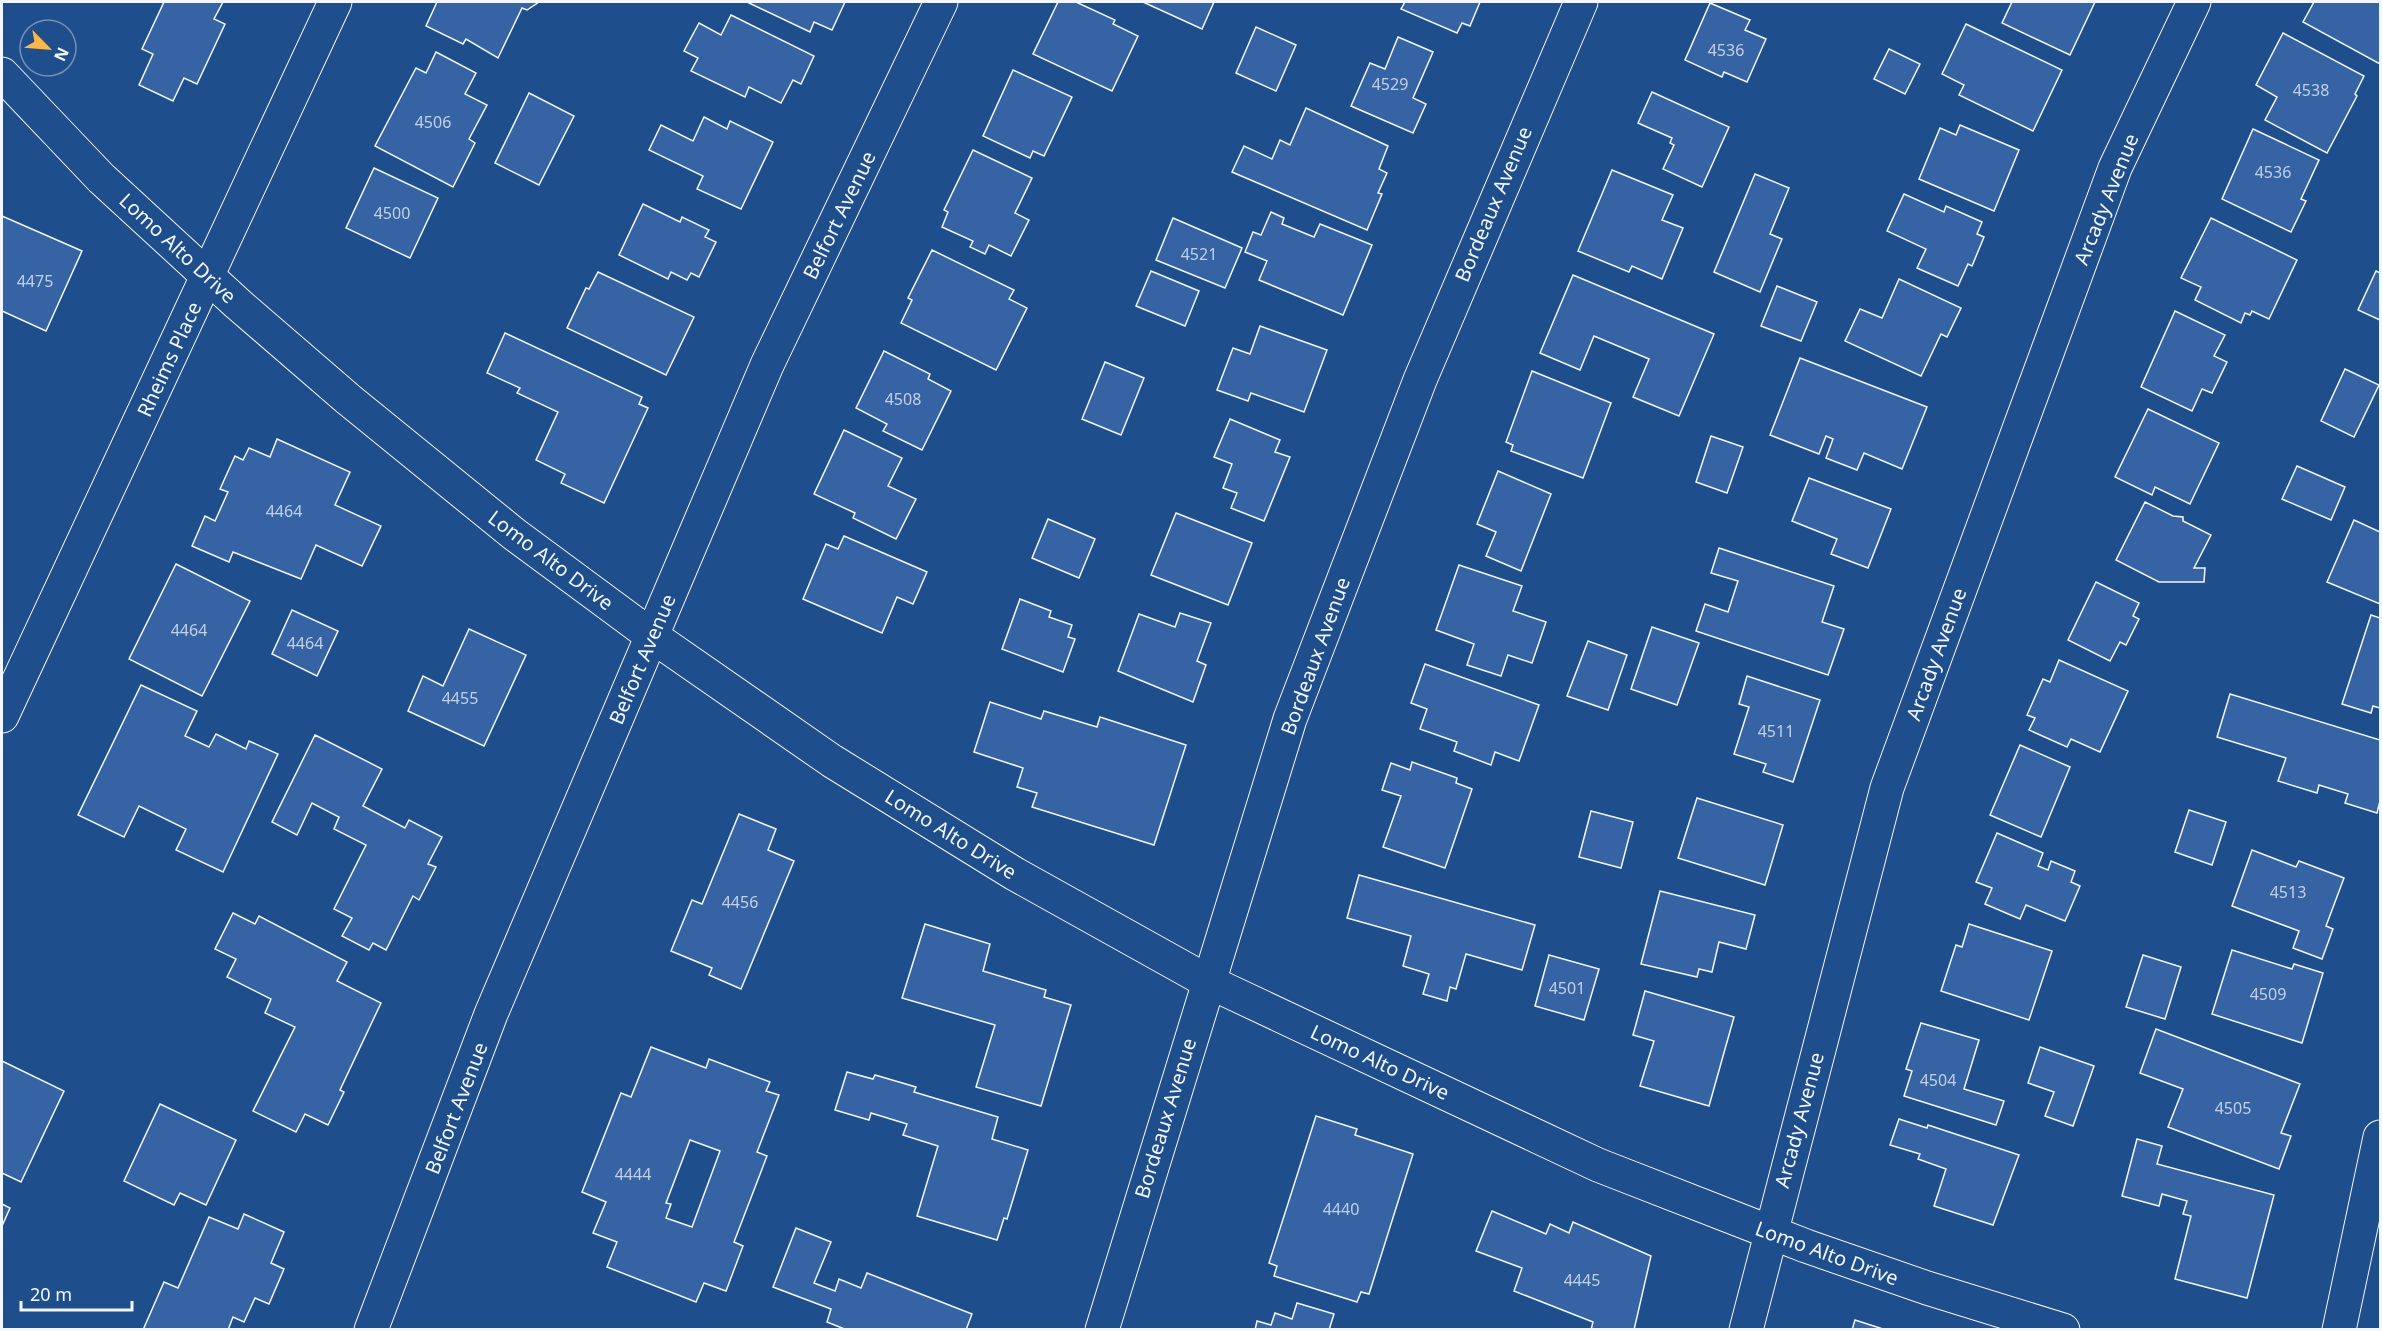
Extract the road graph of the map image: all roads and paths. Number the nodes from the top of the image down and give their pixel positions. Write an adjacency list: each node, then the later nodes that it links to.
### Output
1 (335, 2): 6 (street, Rheims Place)
2 (941, 2): 7 (street, Belfort Avenue)
3 (1581, 2): 9 (street, Bordeaux Avenue)
4 (2194, 2): 11 (street, Arcady Avenue)
5 (2, 74): 6 (street, Lomo Alto Drive)
6 (208, 276): 7 (street, Lomo Alto Drive); 8 (street, Rheims Place)
7 (652, 636): 9 (street, Lomo Alto Drive); 12 (street, Belfort Avenue)
8 (2, 716)
9 (1207, 981): 11 (street, Lomo Alto Drive); 13 (street, Bordeaux Avenue)
10 (2380, 1137): 16 (street)
11 (1769, 1233): 14 (street, Arcady Avenue); 15 (street, Lomo Alto Drive)
12 (371, 1329)
13 (1102, 1329)
14 (1746, 1329)
15 (2062, 1329)
16 (2339, 1329)

